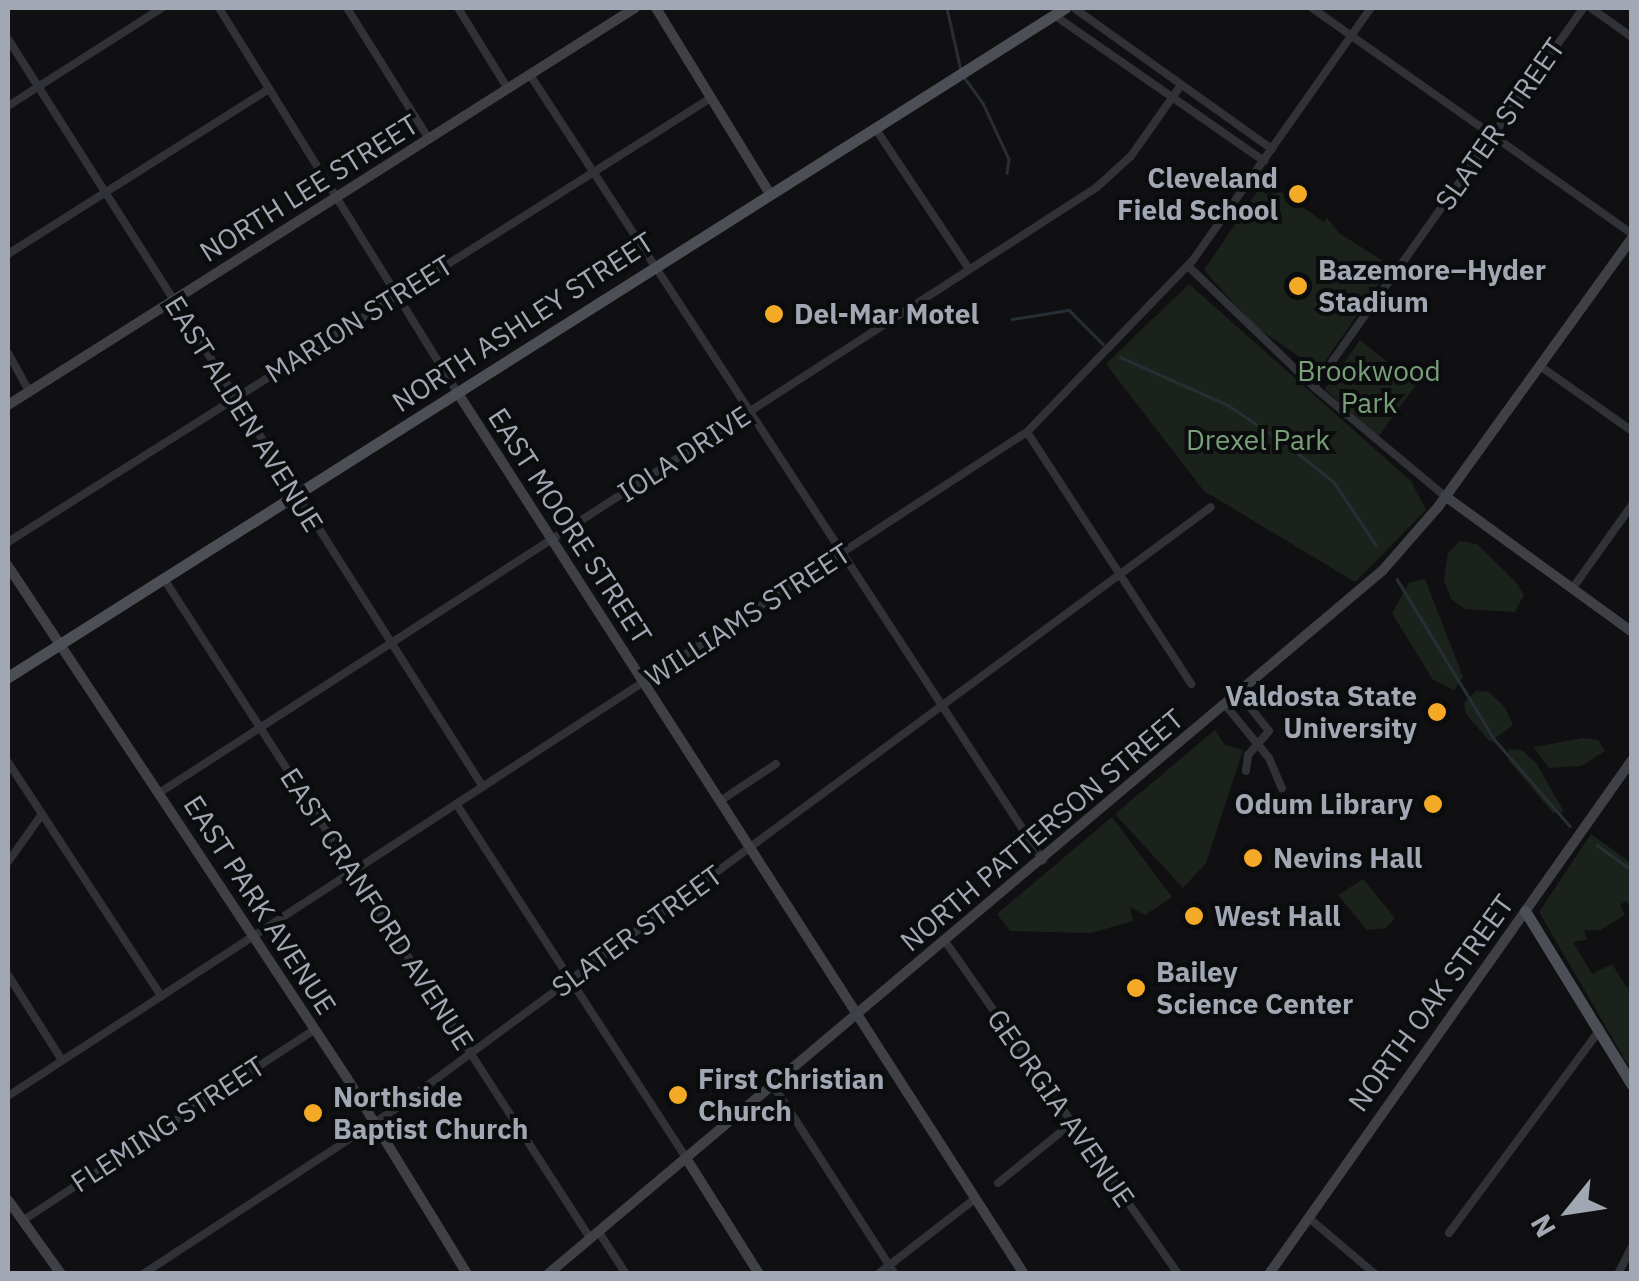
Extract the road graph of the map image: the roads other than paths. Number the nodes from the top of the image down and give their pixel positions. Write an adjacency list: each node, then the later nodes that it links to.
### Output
1 (162, 8): 18 (street)
2 (219, 8): 19 (street, EAST MOORE STREET)
3 (346, 8): 26 (street)
4 (458, 8): 20 (street)
5 (635, 8): 16 (main road, NORTH LEE STREET)
6 (656, 8): 21 (main road)
7 (1074, 8): 17 (street)
8 (1312, 8): 13 (street)
9 (1372, 8): 13 (street, WILLIAMS STREET)
10 (1583, 8): 25 (street, SLATER STREET)
11 (1590, 8): 14 (street)
12 (1060, 11): 22 (street); 24 (main road, NORTH ASHLEY STREET)
13 (1351, 36): 25 (street); 27 (street, WILLIAMS STREET)
14 (1632, 37)
15 (8, 39): 18 (street, EAST ALDEN AVENUE)
16 (530, 75): 20 (main road, NORTH LEE STREET); 29 (street)
17 (1181, 85): 22 (street, IOLA DRIVE); 27 (street)
18 (37, 87): 23 (street); 31 (street, EAST ALDEN AVENUE)
19 (269, 89): 31 (street); 32 (street, EAST MOORE STREET)
20 (508, 90): 26 (main road, NORTH LEE STREET)
21 (710, 98): 29 (street, MARION STREET); 30 (main road)
22 (1173, 98): 28 (street); 37 (street, IOLA DRIVE)
23 (8, 106)
24 (875, 128): 30 (main road, NORTH ASHLEY STREET); 37 (street)
25 (1492, 135): 33 (street); 42 (street, SLATER STREET)
26 (428, 139): 32 (main road, NORTH LEE STREET)
27 (1272, 149): 28 (street, WILLIAMS STREET)
28 (1264, 161): 35 (street, WILLIAMS STREET)
29 (592, 173): 36 (street); 38 (street, MARION STREET)
30 (770, 194): 36 (main road, NORTH ASHLEY STREET)
31 (105, 195): 34 (street); 39 (street, EAST ALDEN AVENUE)
32 (336, 197): 38 (street, EAST MOORE STREET); 39 (main road, NORTH LEE STREET)
33 (1632, 236): 41 (main road, NORTH PATTERSON STREET)
34 (8, 254)
35 (1188, 266): 42 (street); 49 (street, WILLIAMS STREET)
36 (652, 269): 44 (main road, NORTH ASHLEY STREET); 47 (street)
37 (968, 269): 47 (street, IOLA DRIVE)
38 (398, 295): 44 (street, EAST MOORE STREET); 45 (street, MARION STREET)
39 (172, 300): 43 (main road, NORTH LEE STREET); 45 (street, EAST ALDEN AVENUE)
40 (8, 353): 43 (street)
41 (1540, 366): 48 (street); 50 (main road, NORTH PATTERSON STREET)
42 (1314, 387): 50 (street)
43 (29, 391): 46 (main road, NORTH LEE STREET)
44 (459, 396): 51 (main road, NORTH ASHLEY STREET); 54 (main road, EAST MOORE STREET)
45 (234, 398): 51 (street, EAST ALDEN AVENUE); 55 (street, MARION STREET)
46 (8, 406)
47 (746, 413): 54 (street, IOLA DRIVE); 56 (street)
48 (1632, 431)
49 (1026, 432): 56 (street, WILLIAMS STREET); 58 (street)
50 (1445, 496): 60 (main road); 69 (main road, NORTH PATTERSON STREET)
51 (296, 497): 59 (main road, NORTH ASHLEY STREET); 63 (street, EAST ALDEN AVENUE)
52 (1632, 505): 60 (street)
53 (1210, 507): 58 (street, SLATER STREET)
54 (554, 540): 63 (street, IOLA DRIVE); 67 (main road, EAST MOORE STREET)
55 (8, 542)
56 (842, 555): 67 (street, WILLIAMS STREET); 70 (street)
57 (8, 566): 62 (main road, EAST PARK AVENUE)
58 (1119, 572): 68 (street); 70 (street, SLATER STREET)
59 (164, 580): 62 (main road, NORTH ASHLEY STREET); 72 (street, EAST CRANFORD AVENUE)
60 (1572, 589): 61 (main road)
61 (1632, 632)
62 (60, 641): 64 (main road, NORTH ASHLEY STREET); 80 (main road, EAST PARK AVENUE)
63 (390, 644): 72 (street, IOLA DRIVE); 78 (street, EAST ALDEN AVENUE)
64 (30, 660): 65 (main road); 66 (main road, NORTH ASHLEY STREET)
65 (8, 667)
66 (8, 677)
67 (644, 682): 78 (street, WILLIAMS STREET); 81 (main road, EAST MOORE STREET)
68 (1191, 684)
69 (1240, 695): 71 (main road, NORTH PATTERSON STREET); 73 (street)
70 (941, 705): 84 (street, SLATER STREET); 85 (street)
71 (1226, 706): 73 (street); 85 (main road, NORTH PATTERSON STREET)
72 (260, 728): 80 (street, IOLA DRIVE); 87 (street, EAST CRANFORD AVENUE)
73 (1257, 745): 77 (street); 79 (street)
74 (1632, 760): 88 (main road, NORTH OAK STREET)
75 (8, 762): 83 (street)
76 (776, 764): 81 (street)
77 (1246, 771)
78 (483, 787): 82 (street, WILLIAMS STREET)
79 (1282, 788)
80 (159, 793): 89 (main road, EAST PARK AVENUE)
81 (720, 801): 84 (main road, EAST MOORE STREET)
82 (458, 805): 87 (street, WILLIAMS STREET); 92 (street)
83 (42, 814): 86 (street); 93 (street)
84 (752, 848): 92 (street, SLATER STREET); 94 (main road, EAST MOORE STREET)
85 (1043, 860): 90 (main road, NORTH PATTERSON STREET)
86 (8, 862)
87 (354, 873): 89 (street, WILLIAMS STREET); 97 (street, EAST CRANFORD AVENUE)
88 (1525, 911): 96 (main road); 108 (main road, NORTH OAK STREET)
89 (254, 937): 93 (street, WILLIAMS STREET); 95 (main road, EAST PARK AVENUE)
90 (945, 941): 94 (main road, NORTH PATTERSON STREET); 103 (street, GEORGIA AVENUE)
91 (8, 974): 98 (street)
92 (570, 980): 97 (street, SLATER STREET); 104 (street)
93 (160, 996): 98 (street, WILLIAMS STREET)
94 (858, 1014): 99 (main road, NORTH PATTERSON STREET); 106 (main road, EAST MOORE STREET)
95 (314, 1029): 102 (main road, EAST PARK AVENUE); 109 (street, FLEMING STREET)
96 (1599, 1031): 100 (main road); 110 (street)
97 (470, 1053): 102 (street, SLATER STREET); 111 (street, EAST CRANFORD AVENUE)
98 (62, 1060): 101 (street, WILLIAMS STREET)
99 (773, 1085): 104 (main road, NORTH PATTERSON STREET); 113 (street)
100 (1632, 1085)
101 (8, 1096)
102 (375, 1123): 115 (street, SLATER STREET); 116 (main road, EAST PARK AVENUE)
103 (1072, 1124): 105 (street); 123 (street, GEORGIA AVENUE)
104 (686, 1158): 111 (main road, NORTH PATTERSON STREET); 119 (main road)
105 (998, 1184)
106 (976, 1198): 113 (street); 122 (main road, EAST MOORE STREET)
107 (8, 1200): 109 (main road)
108 (1308, 1218): 124 (main road, NORTH OAK STREET); 125 (street)
109 (22, 1221): 114 (main road)
110 (1448, 1233)
111 (594, 1235): 117 (main road, NORTH PATTERSON STREET); 118 (street, EAST CRANFORD AVENUE)
112 (1632, 1247): 126 (street)
113 (889, 1264): 120 (street); 121 (street)
114 (60, 1274)
115 (143, 1274)
116 (467, 1274)
117 (548, 1274)
118 (626, 1274)
119 (759, 1274)
120 (878, 1274)
121 (895, 1274)
122 (1024, 1274)
123 (1178, 1274)
124 (1269, 1274)
125 (1376, 1274)
126 (1618, 1274)

